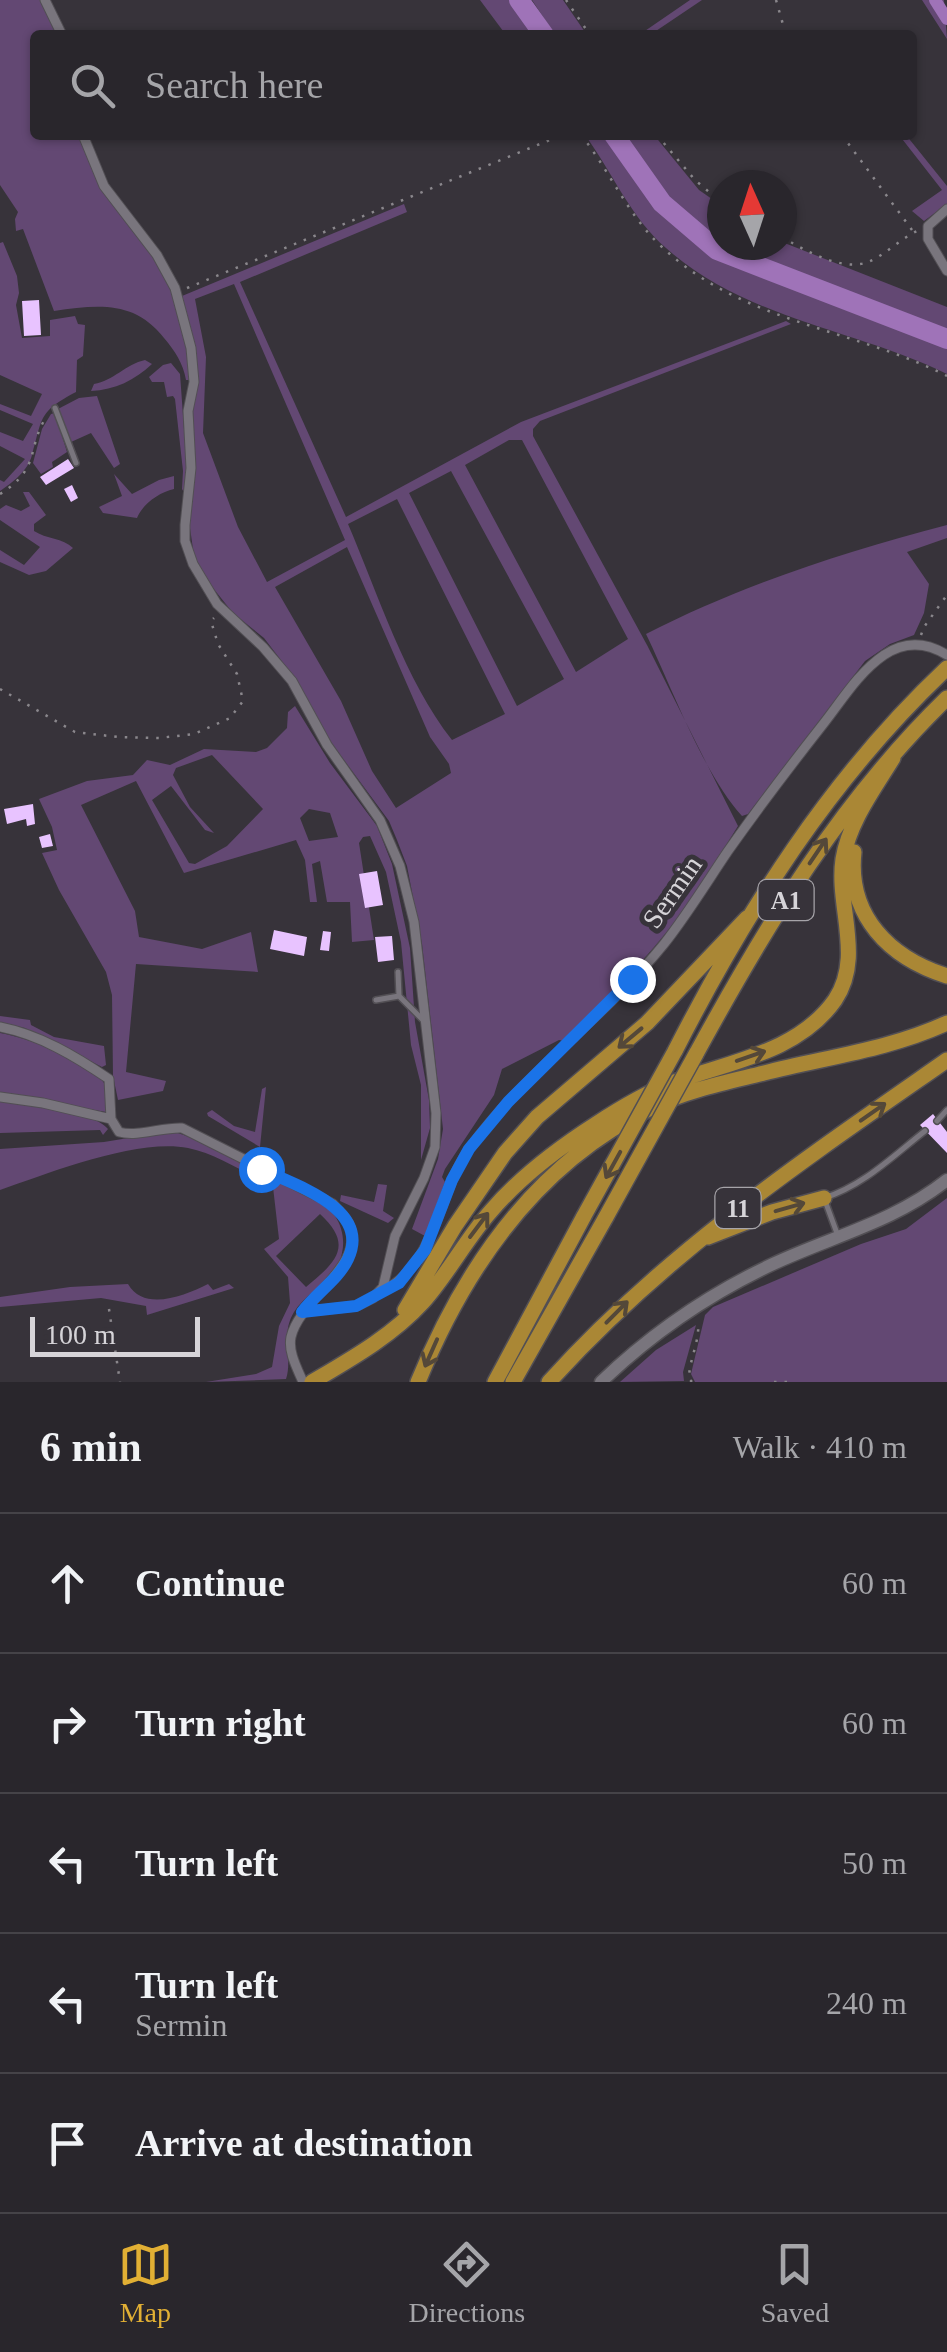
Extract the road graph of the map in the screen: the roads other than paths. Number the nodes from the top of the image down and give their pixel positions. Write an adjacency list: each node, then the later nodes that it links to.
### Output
1 (45, 0): 2 (street)
2 (60, 30)
3 (86, 140): 18 (street)
4 (947, 210): 5 (street)
5 (947, 271)
6 (56, 408): 7 (lane)
7 (76, 464)
8 (947, 655): 31 (street, Sermin)
9 (947, 668): 13 (highway, A1)
10 (947, 698): 11 (highway, A1)
11 (893, 758): 12 (highway); 38 (highway, A1, one-way to 11, bridge)
12 (876, 786): 15 (highway); 33 (highway, one-way to 12)
13 (747, 918): 33 (highway, one-way to 33); 37 (highway, A1, one-way to 37, bridge)
14 (398, 972): 16 (lane)
15 (947, 976)
16 (399, 996): 17 (lane); 18 (lane)
17 (376, 1000)
18 (424, 1022): 31 (street)
19 (947, 1024): 36 (highway, one-way to 36)
20 (0, 1027): 24 (street)
21 (947, 1060): 30 (highway, 11, one-way to 21)
22 (0, 1097): 24 (street)
23 (947, 1110): 25 (lane)
24 (111, 1119): 32 (street)
25 (938, 1120)
26 (925, 1131): 28 (lane)
27 (947, 1180): 29 (street)
28 (824, 1198): 29 (lane); 30 (highway, one-way to 28)
29 (839, 1239): 40 (street)
30 (691, 1244): 39 (highway, 11, one-way to 30)
31 (378, 1293): 32 (street)
32 (302, 1312): 34 (street)
33 (395, 1327): 35 (highway)
34 (303, 1382)
35 (312, 1382)
36 (418, 1382)
37 (495, 1382)
38 (513, 1382)
39 (550, 1382)
40 (601, 1382)

